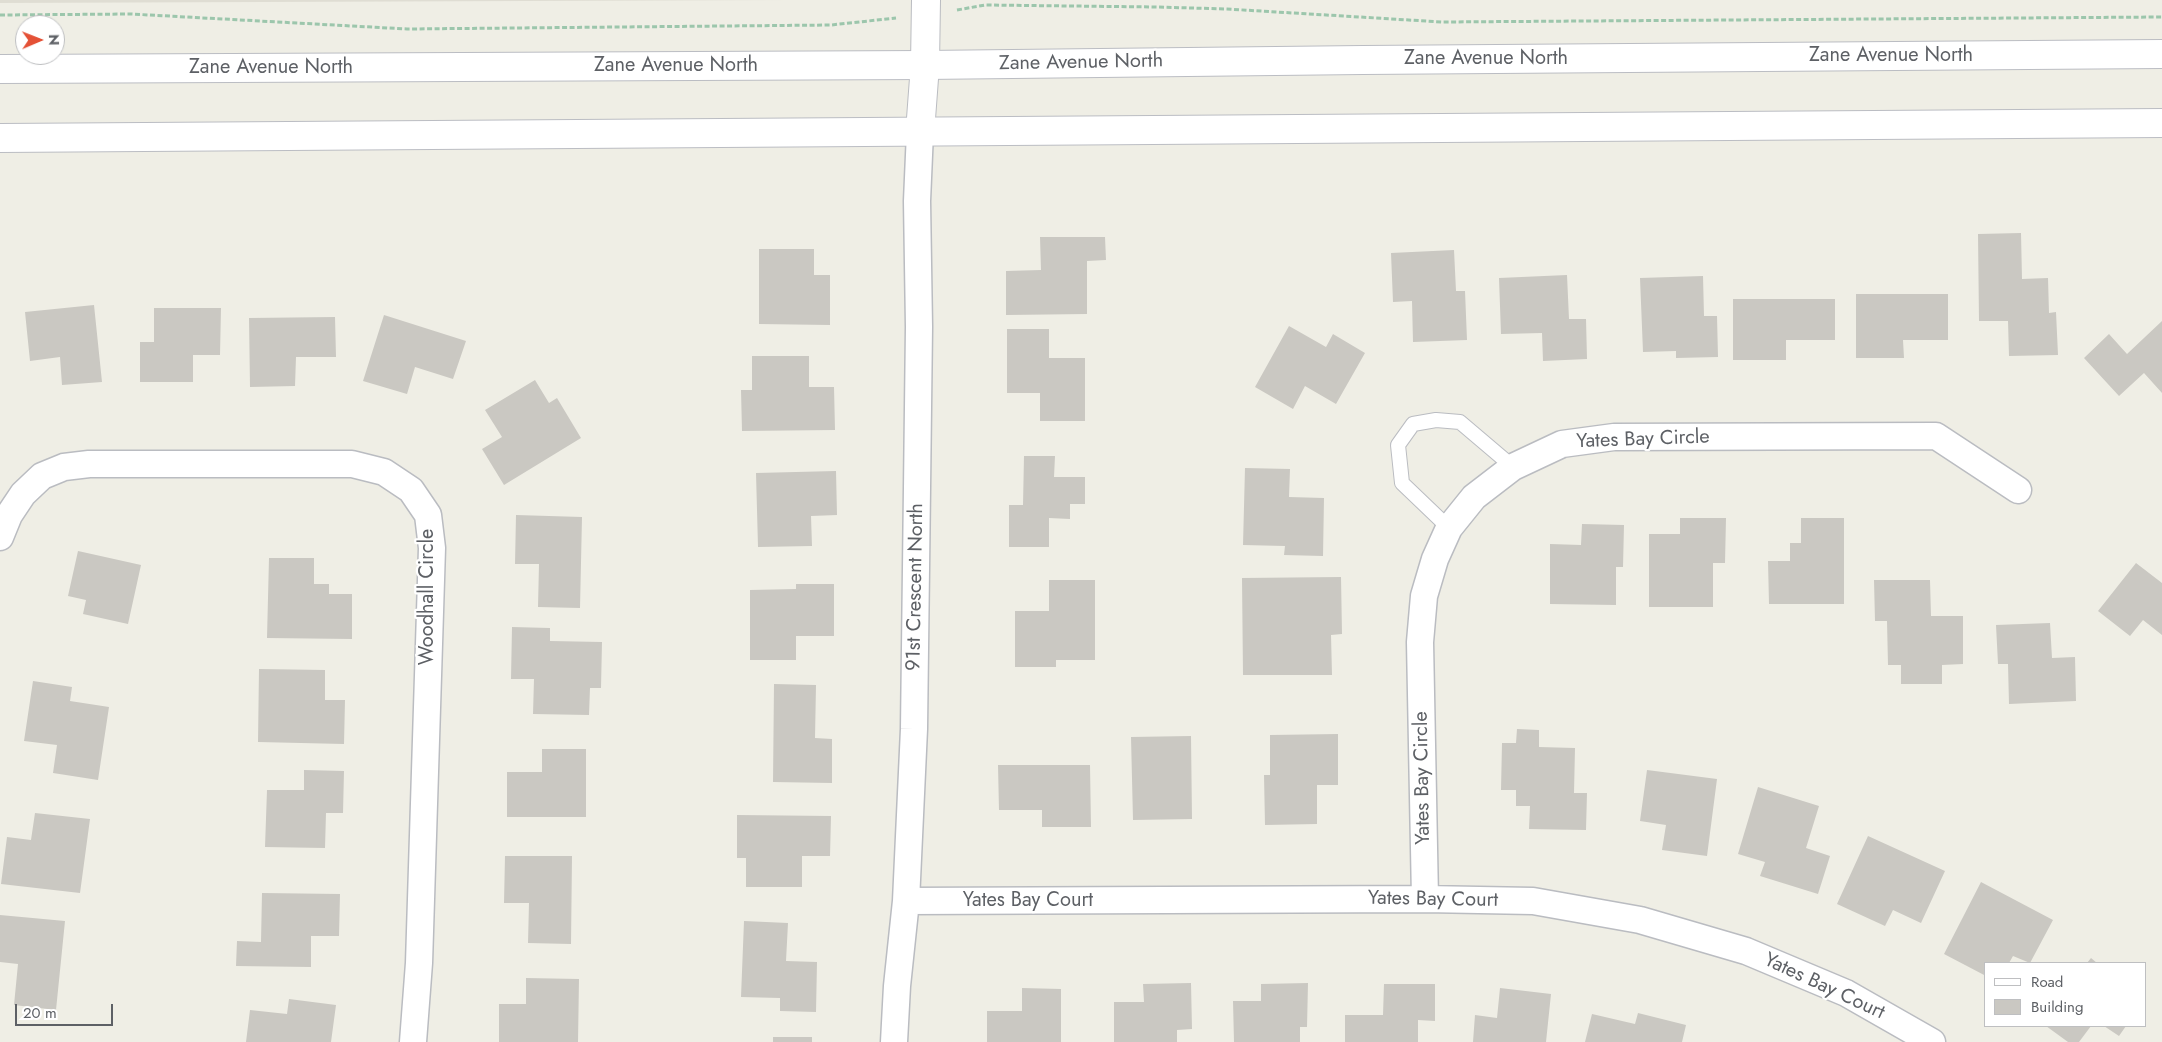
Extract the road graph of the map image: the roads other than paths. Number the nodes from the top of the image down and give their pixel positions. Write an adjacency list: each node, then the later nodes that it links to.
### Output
1 (926, 0): 3 (main road)
2 (2162, 54): 3 (main road, Zane Avenue North)
3 (925, 66): 4 (main road, Zane Avenue North); 6 (main road)
4 (0, 69)
5 (2162, 123): 6 (main road)
6 (920, 132): 7 (main road); 13 (street, 91st Crescent North)
7 (0, 138)
8 (1513, 467): 9 (street, Yates Bay Circle); 10 (street, Yates Bay Circle); 10 (lane)
9 (2018, 490)
10 (1449, 528): 12 (street, Yates Bay Circle)
11 (0, 538): 14 (street, Woodhall Circle)
12 (1425, 899): 13 (street, Yates Bay Court); 16 (street, Yates Bay Court)
13 (906, 901): 15 (street, 91st Crescent North)
14 (413, 1042)
15 (894, 1042)
16 (1932, 1042)

